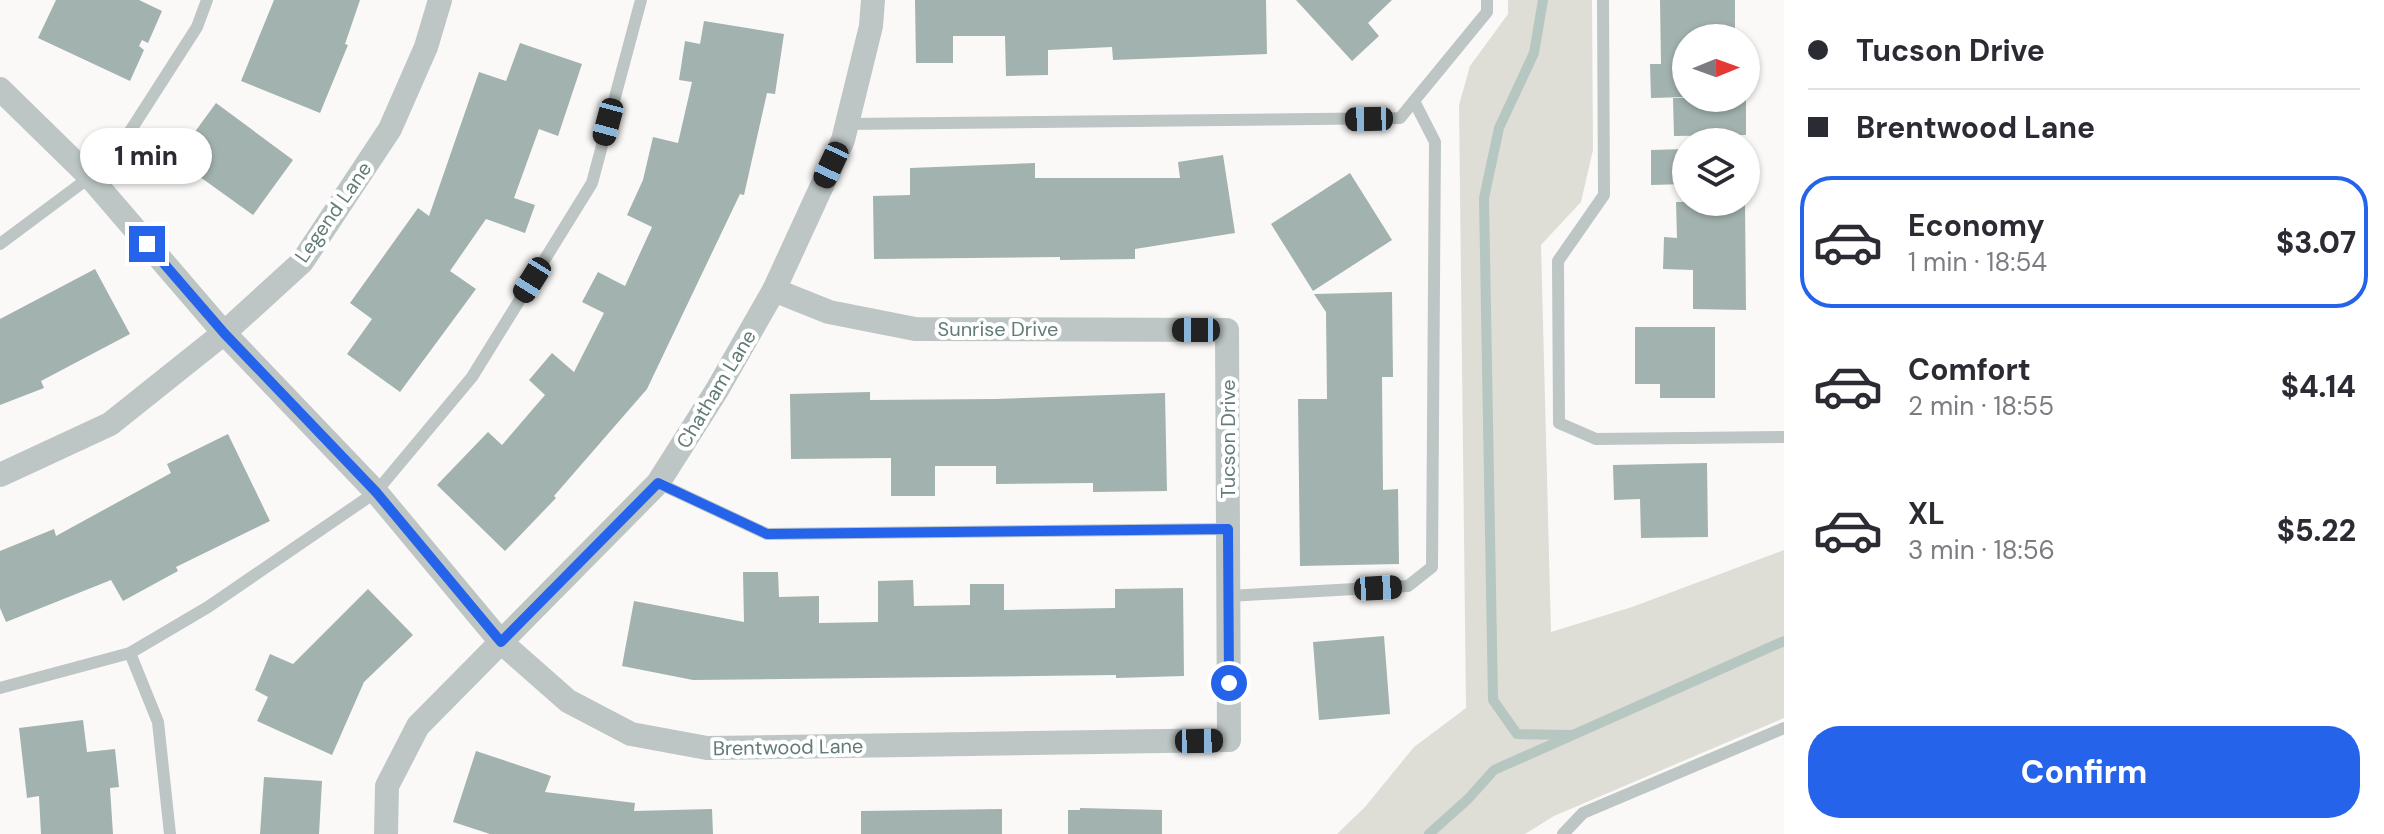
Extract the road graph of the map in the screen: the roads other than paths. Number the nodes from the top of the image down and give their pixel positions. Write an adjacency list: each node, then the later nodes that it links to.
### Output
1 (207, 0): 10 (lane)
2 (440, 0): 14 (street, Legend Lane)
3 (641, 0): 18 (lane)
4 (873, 0): 9 (street, Chatham Lane)
5 (1487, 0): 8 (lane)
6 (1603, 0): 15 (lane)
7 (0, 89): 10 (street, Brentwood Lane)
8 (1414, 101): 9 (lane); 20 (lane)
9 (846, 124): 12 (street, Chatham Lane)
10 (90, 177): 11 (lane); 14 (street, Brentwood Lane)
11 (0, 244)
12 (774, 290): 13 (street, Sunrise Drive); 17 (street, Chatham Lane)
13 (1227, 330): 19 (street, Tucson Drive)
14 (224, 333): 16 (street, Legend Lane); 18 (street, Brentwood Lane)
15 (1784, 437)
16 (0, 475)
17 (658, 483): 19 (lane); 21 (street, Chatham Lane)
18 (376, 492): 21 (street, Brentwood Lane); 22 (lane)
19 (1228, 529): 20 (street, Tucson Drive)
20 (1229, 596): 25 (street, Tucson Drive)
21 (501, 642): 25 (street, Brentwood Lane); 27 (street, Chatham Lane)
22 (130, 653): 23 (lane); 26 (lane)
23 (0, 688)
24 (1784, 728): 28 (lane)
25 (1229, 740)
26 (170, 834)
27 (386, 834)
28 (1563, 834)

